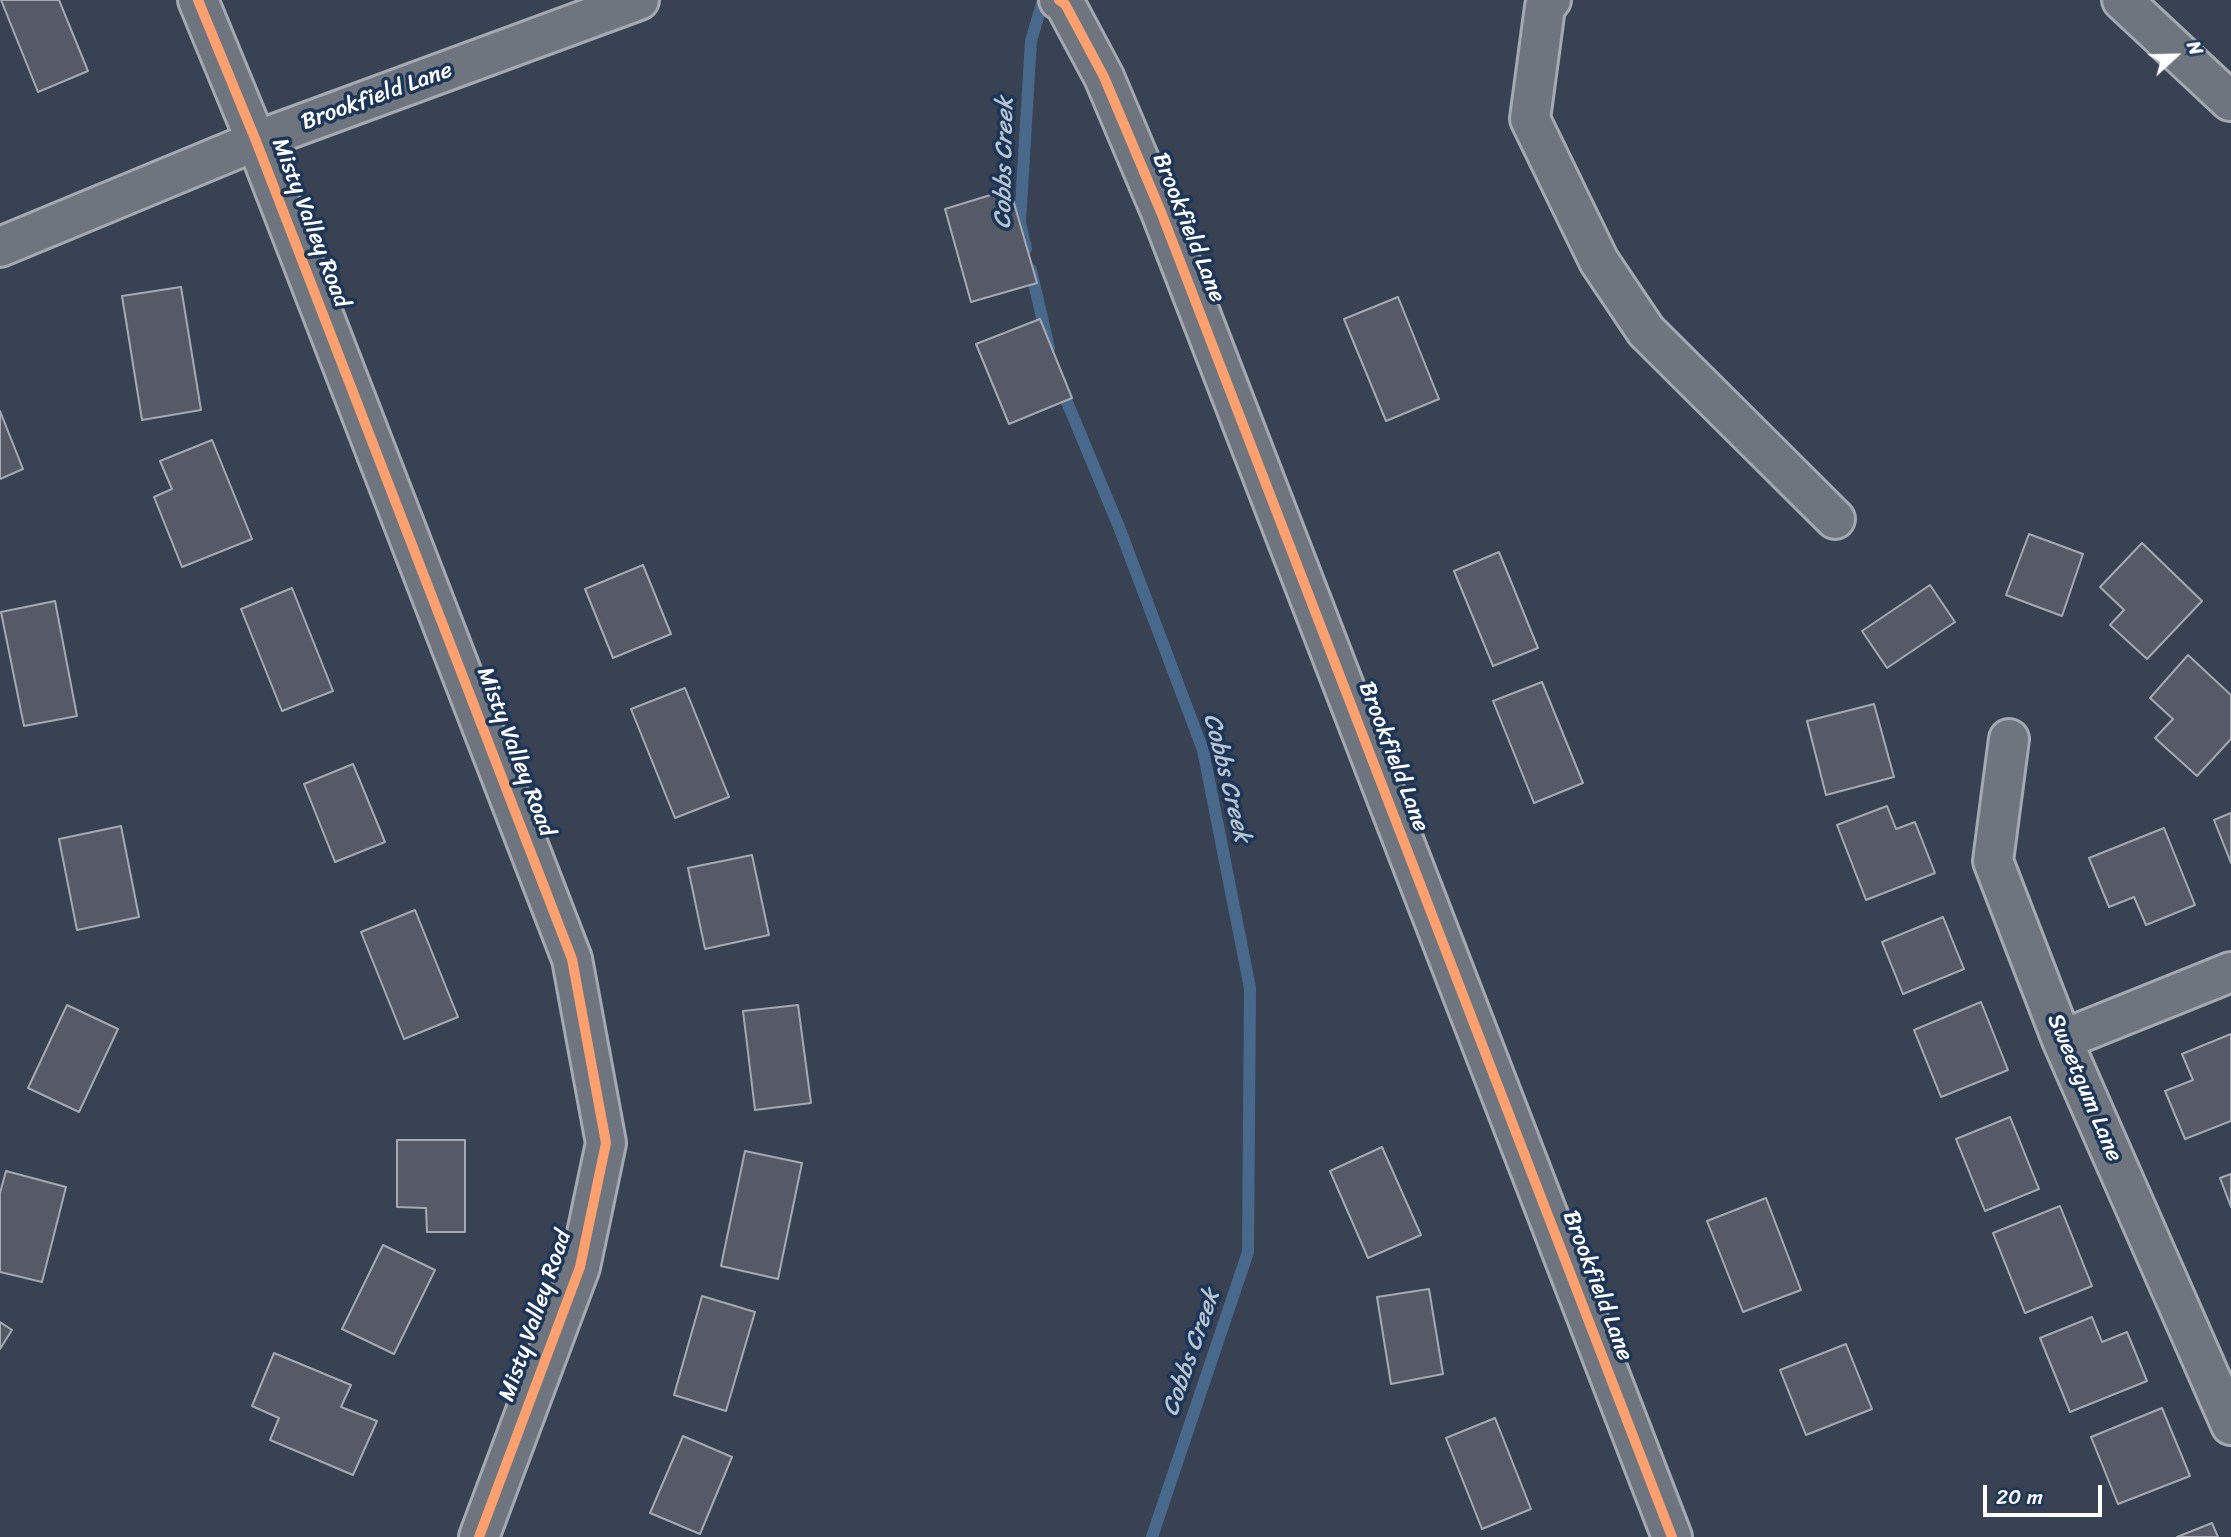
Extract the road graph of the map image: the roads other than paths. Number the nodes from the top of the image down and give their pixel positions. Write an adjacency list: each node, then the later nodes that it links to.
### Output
1 (198, 0): 7 (street, Misty Valley Road)
2 (639, 0): 7 (street, Brookfield Lane)
3 (1059, 0): 15 (street, Brookfield Lane)
4 (1550, 0): 9 (street)
5 (2122, 0): 6 (street)
6 (2230, 101)
7 (256, 141): 8 (street, Brookfield Lane); 14 (street, Misty Valley Road)
8 (0, 247)
9 (1835, 519)
10 (2009, 739): 12 (street, Sweetgum Lane)
11 (2231, 972): 12 (street)
12 (2062, 1040): 13 (street, Sweetgum Lane)
13 (2231, 1425)
14 (479, 1537)
15 (1672, 1537)

